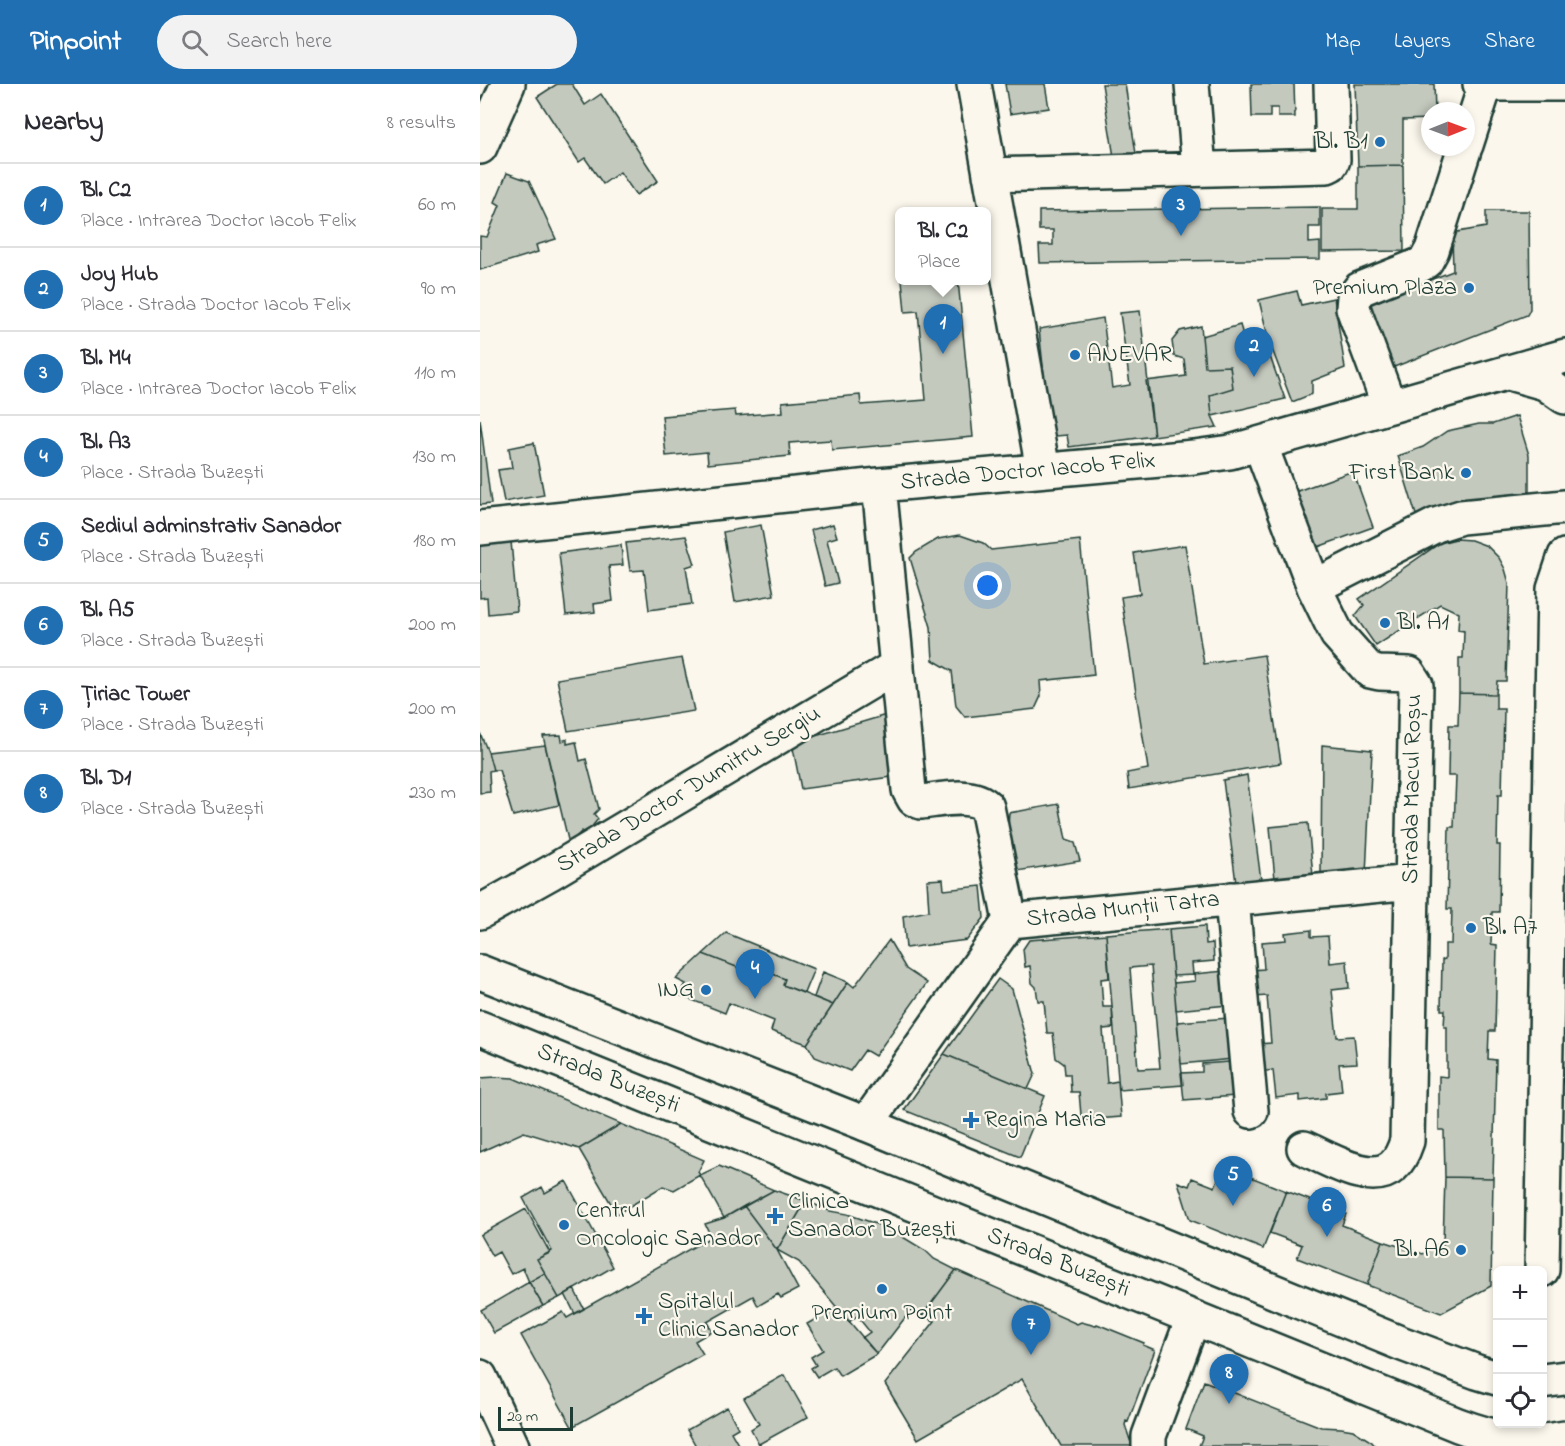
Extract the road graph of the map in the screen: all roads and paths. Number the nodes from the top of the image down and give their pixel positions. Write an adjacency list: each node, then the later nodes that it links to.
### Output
1 (508, 84): 8 (street)
2 (974, 84): 11 (street)
3 (1192, 84): 10 (street)
4 (1331, 84): 10 (street)
5 (1565, 84): 6 (street)
6 (1483, 85): 7 (street)
7 (1475, 114)
8 (480, 147)
9 (1463, 156): 15 (street)
10 (1199, 169): 11 (street)
11 (990, 175): 17 (street)
12 (1565, 356): 13 (street, Strada Doctor Iacob Felix)
13 (1509, 373): 14 (street); 15 (street, Strada Doctor Iacob Felix)
14 (1565, 397)
15 (1389, 405): 16 (street, Strada Doctor Iacob Felix)
16 (1260, 444): 17 (street, Strada Doctor Iacob Felix); 22 (street, Strada Macul Roșu)
17 (1043, 470): 18 (street, Strada Doctor Iacob Felix)
18 (879, 485): 20 (street, Strada Doctor Iacob Felix); 23 (street)
19 (1565, 507): 22 (street)
20 (480, 528)
21 (1565, 556): 33 (street)
22 (1314, 587): 24 (street, Strada Macul Roșu)
23 (897, 666): 26 (street, Strada Doctor Dumitru Sergiu); 27 (street)
24 (1412, 882): 25 (street, Strada Munții Tatra); 32 (street, Strada Macul Roșu)
25 (1232, 899): 27 (street, Strada Munții Tatra); 30 (street)
26 (480, 912)
27 (1010, 921): 31 (street, Strada Munții Tatra)
28 (480, 972): 31 (street)
29 (480, 1028): 34 (street, Strada Buzești)
30 (1251, 1111)
31 (866, 1124): 36 (street)
32 (1304, 1148)
33 (1542, 1266)
34 (1193, 1318): 39 (street, Strada Buzești); 41 (street)
35 (480, 1377): 40 (street)
36 (1493, 1377)
37 (1565, 1378): 38 (street)
38 (1547, 1380)
39 (1546, 1438)
40 (512, 1446)
41 (1149, 1446)

